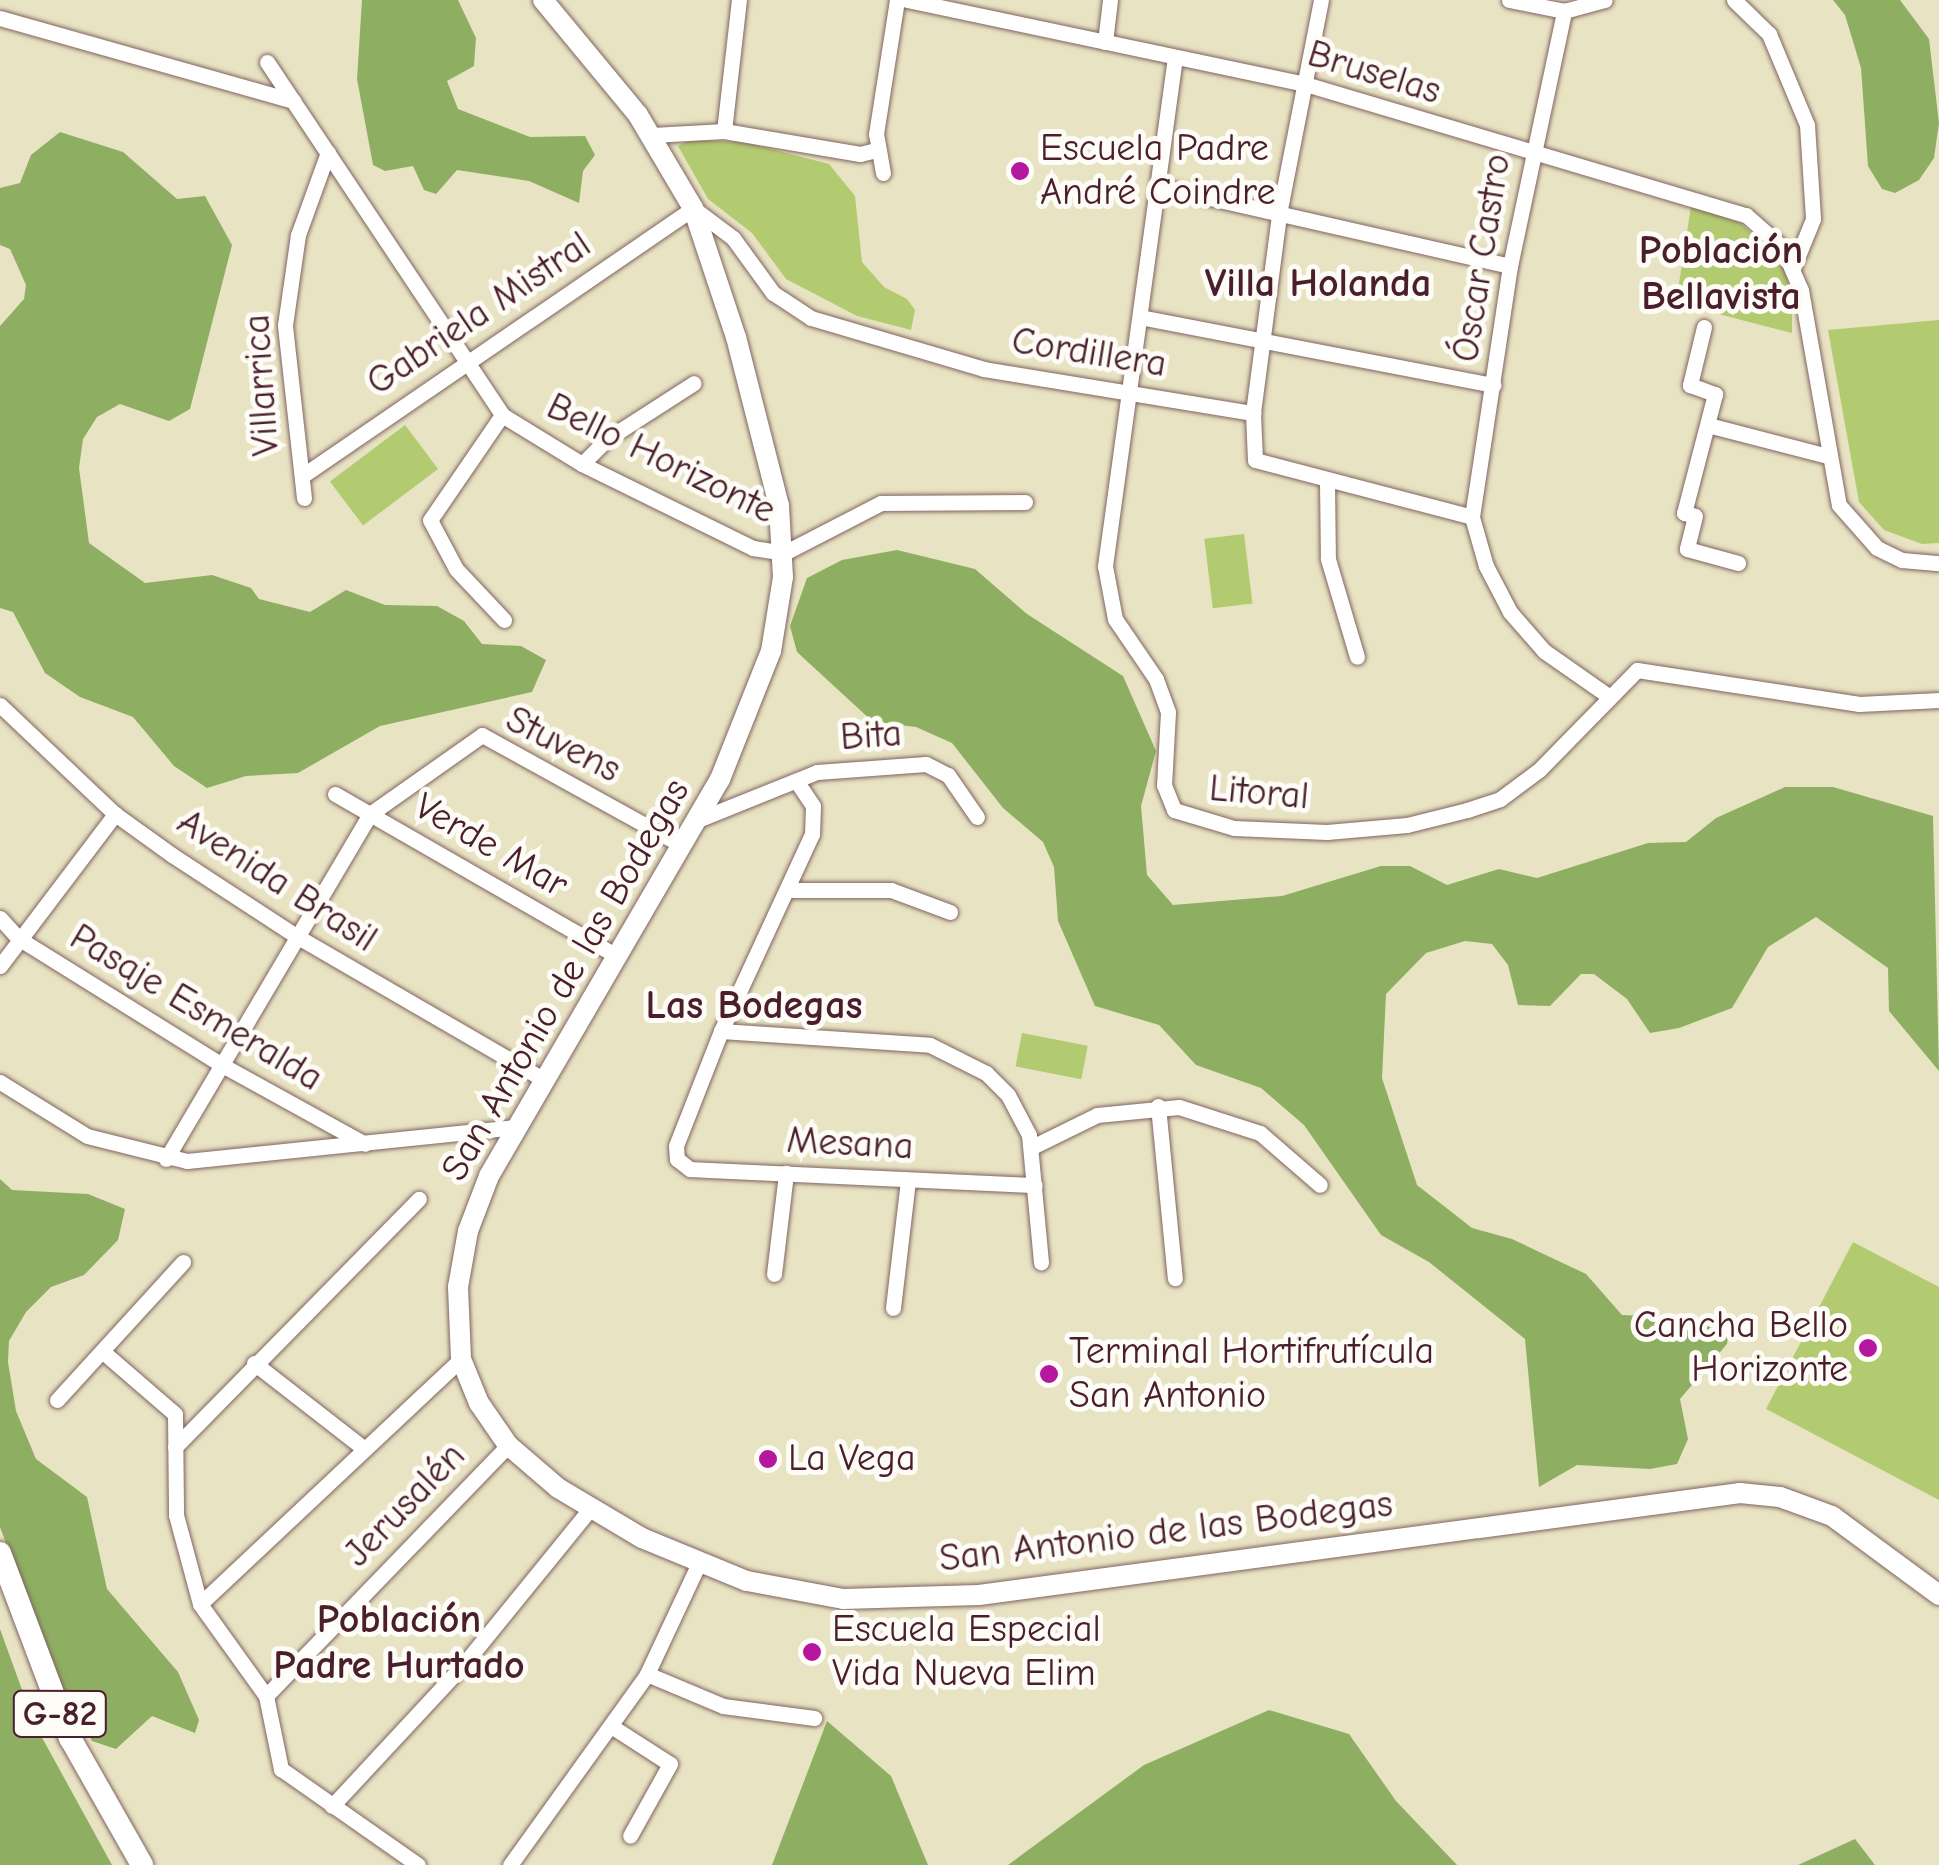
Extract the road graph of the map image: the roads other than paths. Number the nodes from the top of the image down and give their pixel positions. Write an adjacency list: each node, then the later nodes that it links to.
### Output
1 (542, 0): 18 (street, San Antonio de las Bodegas)
2 (739, 0): 17 (street)
3 (897, 0): 19 (street)
4 (907, 0): 12 (street, Bruselas)
5 (1110, 0): 12 (street)
6 (1321, 0): 15 (street)
7 (1509, 0): 10 (street)
8 (1605, 0): 10 (street)
9 (1734, 0): 27 (street)
10 (1564, 11): 21 (street, Óscar Castro)
11 (0, 18): 16 (street)
12 (1105, 42): 13 (street, Bruselas)
13 (1175, 57): 15 (street, Bruselas); 23 (street, Litoral)
14 (267, 62): 16 (street, Bello Horizonte)
15 (1302, 84): 21 (street, Bruselas); 25 (street)
16 (293, 101): 20 (street, Bello Horizonte)
17 (724, 131): 18 (street); 19 (street)
18 (652, 135): 24 (street, San Antonio de las Bodegas)
19 (876, 150): 22 (street)
20 (328, 152): 31 (street, Bello Horizonte); 40 (street, Villarrica)
21 (1531, 156): 26 (street, Óscar Castro); 27 (street, Bruselas)
22 (883, 172)
23 (1158, 186): 25 (street); 28 (street, Litoral)
24 (693, 208): 31 (street, Gabriela Mistral); 34 (street, Cordillera); 45 (street, San Antonio de las Bodegas)
25 (1279, 214): 26 (street); 30 (street)
26 (1510, 266): 33 (street, Óscar Castro)
27 (1793, 268): 38 (street, Bruselas)
28 (1140, 316): 30 (street); 34 (street, Litoral)
29 (1704, 327): 37 (street)
30 (1263, 340): 33 (street); 35 (street)
31 (464, 363): 36 (street, Bello Horizonte); 40 (street, Gabriela Mistral)
32 (694, 383): 39 (street)
33 (1494, 384): 44 (street, Óscar Castro)
34 (1130, 393): 35 (street, Cordillera); 50 (street, Litoral)
35 (1253, 413): 41 (street)
36 (502, 415): 39 (street, Bello Horizonte); 48 (street)
37 (1708, 425): 38 (street); 46 (street)
38 (1828, 456): 47 (street, Bruselas)
39 (582, 464): 45 (street, Bello Horizonte)
40 (302, 476): 42 (street, Villarrica)
41 (1326, 482): 44 (street); 49 (street)
42 (304, 498)
43 (1025, 502): 45 (street, Bello Horizonte)
44 (1472, 517): 50 (street)
45 (784, 553): 58 (street, San Antonio de las Bodegas)
46 (1738, 563)
47 (1939, 563)
48 (504, 620)
49 (1357, 656)
50 (1606, 695): 51 (street, Litoral)
51 (1939, 700)
52 (0, 705): 55 (street, Avenida Brasil)
53 (799, 785): 57 (street, Bita); 58 (street, Bita); 60 (street)
54 (334, 794): 56 (street, Verde Mar)
55 (115, 814): 63 (street, Avenida Brasil); 64 (street)
56 (370, 814): 59 (street, Stuvens); 63 (street); 65 (street, Verde Mar)
57 (977, 817)
58 (696, 821): 59 (street, San Antonio de las Bodegas)
59 (681, 845): 65 (street, San Antonio de las Bodegas)
60 (789, 890): 61 (street); 67 (street)
61 (950, 912)
62 (0, 918): 64 (street, Pasaje Esmeralda)
63 (298, 937): 68 (street); 69 (street, Avenida Brasil)
64 (18, 938): 66 (street); 68 (street, Pasaje Esmeralda)
65 (615, 955): 69 (street, San Antonio de las Bodegas)
66 (0, 966)
67 (721, 1031): 74 (street); 76 (street, Mesana)
68 (222, 1065): 73 (street, Pasaje Esmeralda); 75 (street)
69 (543, 1079): 72 (street, San Antonio de las Bodegas)
70 (0, 1082): 75 (street)
71 (1158, 1106): 74 (street); 79 (street); 84 (street)
72 (516, 1127): 73 (street); 87 (street, San Antonio de las Bodegas)
73 (364, 1144): 75 (street)
74 (1032, 1148): 78 (street)
75 (166, 1159)
76 (786, 1173): 77 (street, Mesana); 83 (street)
77 (908, 1180): 78 (street, Mesana); 85 (street)
78 (1035, 1185): 82 (street)
79 (1320, 1185)
80 (419, 1199): 88 (street)
81 (183, 1262): 86 (street)
82 (1041, 1262)
83 (774, 1274)
84 (1175, 1278)
85 (894, 1308)
86 (102, 1350): 89 (street); 91 (street)
87 (461, 1359): 90 (street, San Antonio de las Bodegas); 92 (street)
88 (254, 1363): 91 (street); 92 (street)
89 (57, 1400)
90 (508, 1445): 93 (street, San Antonio de las Bodegas); 99 (street, Jerusalén)
91 (175, 1447): 97 (street)
92 (363, 1448): 97 (street)
93 (590, 1509): 95 (street, San Antonio de las Bodegas); 102 (street)
94 (0, 1554): 104 (main road, G-82)
95 (698, 1563): 96 (street, San Antonio de las Bodegas); 98 (street)
96 (1939, 1595)
97 (200, 1604): 99 (street)
98 (647, 1674): 100 (street); 101 (street)
99 (266, 1696): 102 (street)
100 (814, 1718)
101 (611, 1726): 103 (street); 106 (street)
102 (332, 1806): 105 (street)
103 (630, 1836)
104 (142, 1865)
105 (418, 1865)
106 (510, 1865)

